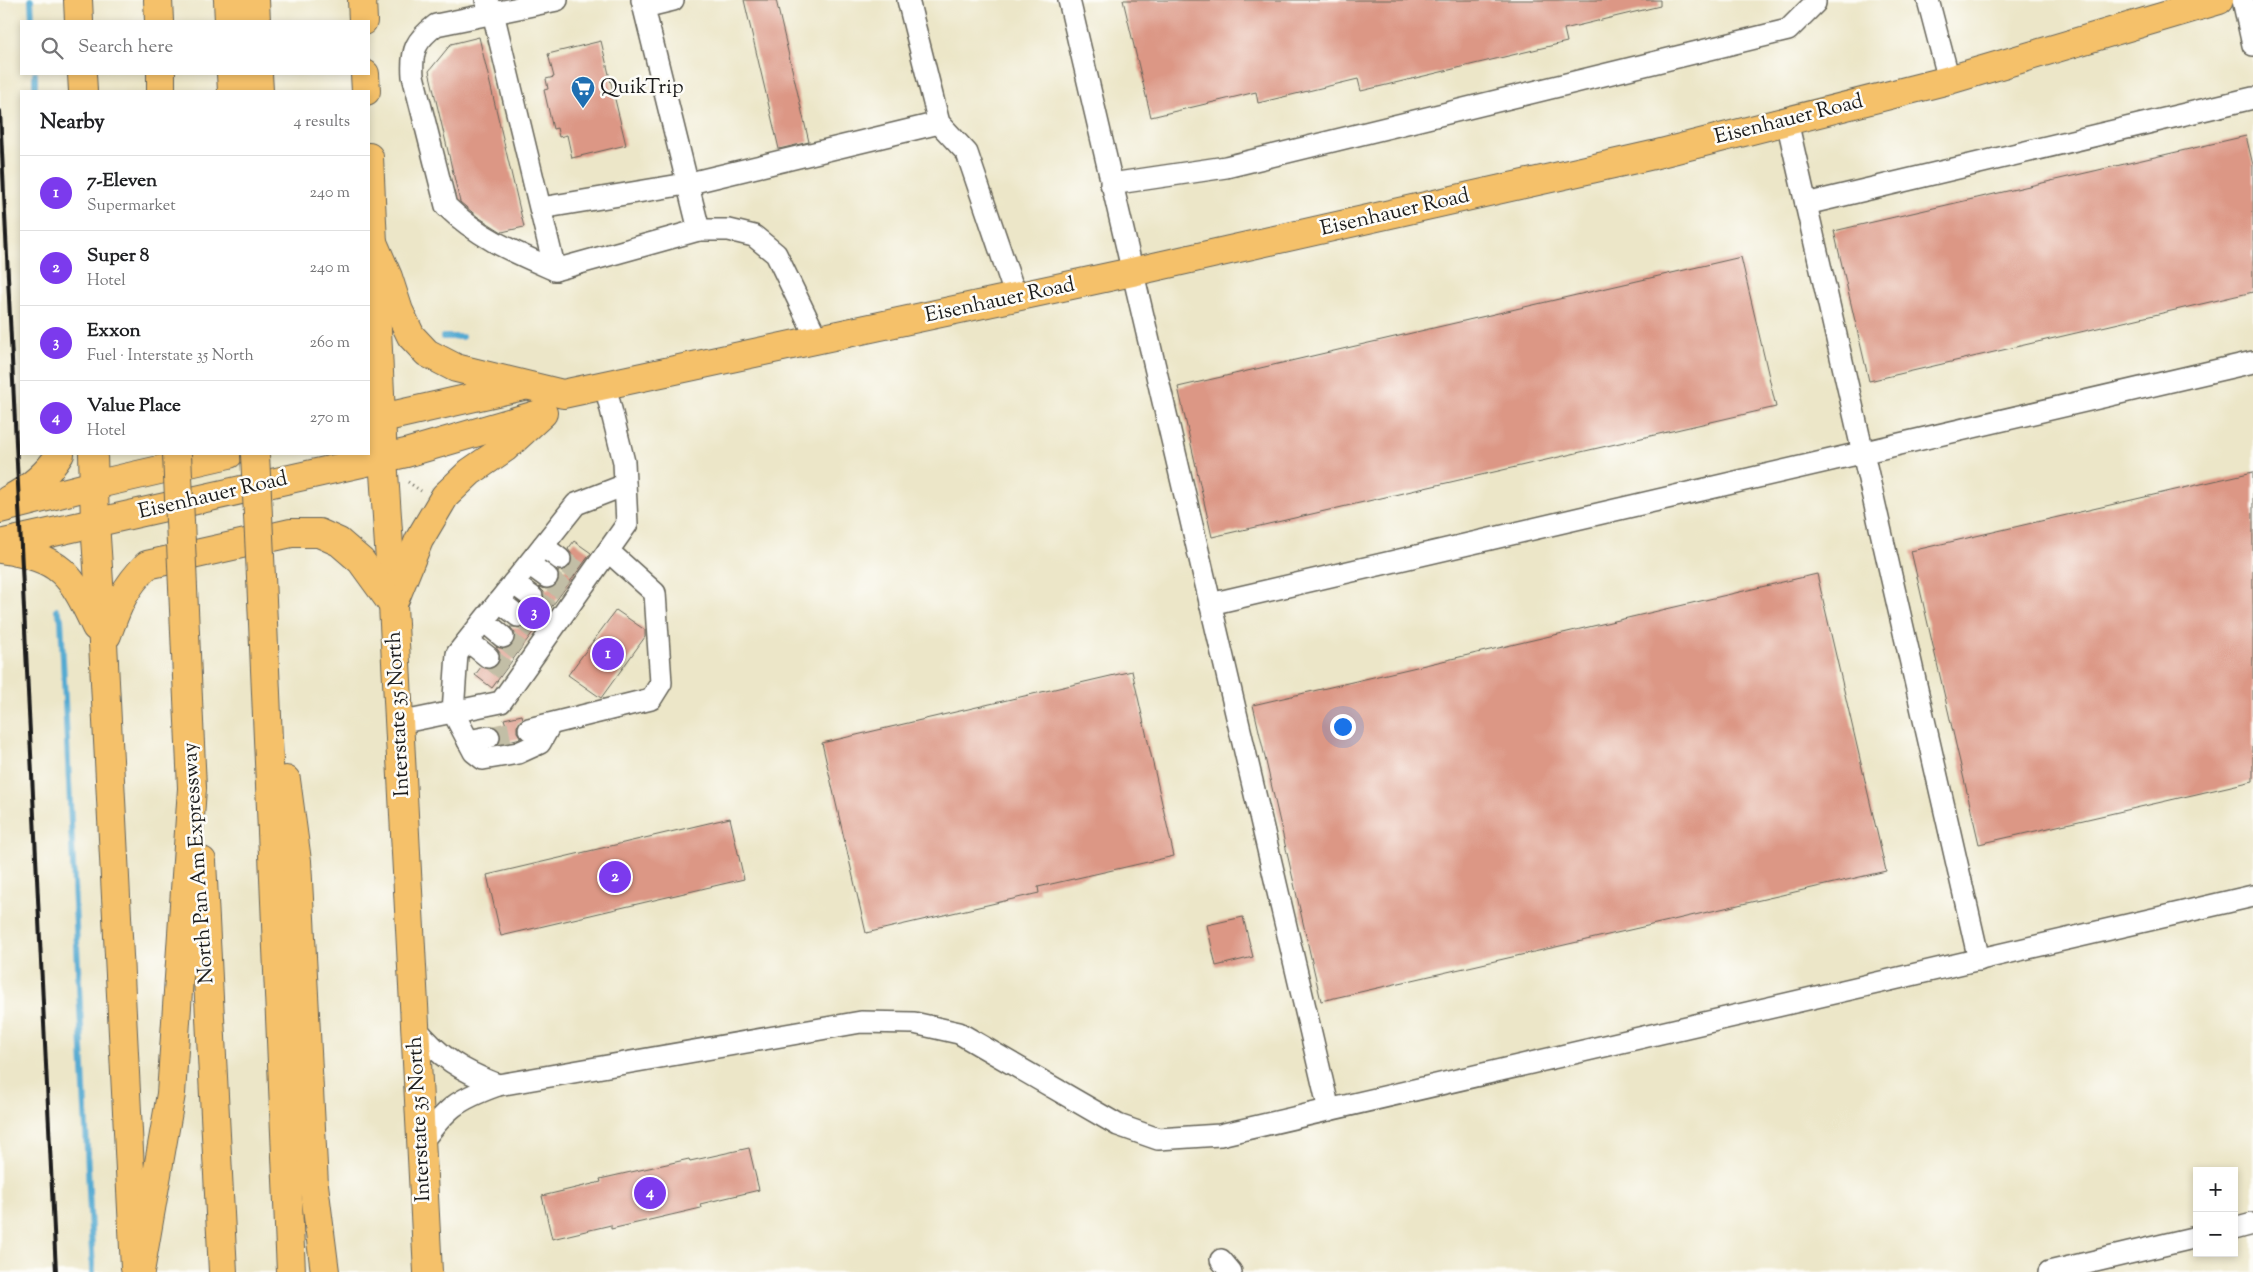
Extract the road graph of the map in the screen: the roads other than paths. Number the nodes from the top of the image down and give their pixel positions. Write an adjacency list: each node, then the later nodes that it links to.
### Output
1 (78, 0): 16 (main road)
2 (158, 0): 17 (main road)
3 (228, 0): 18 (main road)
4 (255, 0): 19 (main road)
5 (362, 0): 20 (main road)
6 (557, 0): 15 (street)
7 (673, 0): 14 (street)
8 (908, 0): 35 (street)
9 (1069, 0): 37 (street)
10 (1815, 0): 37 (street)
11 (1928, 0): 27 (street)
12 (2219, 0): 27 (main road, Eisenhauer Road)
13 (2243, 0): 21 (street)
14 (643, 3): 36 (street)
15 (489, 7): 40 (street); 43 (street)
16 (79, 20)
17 (159, 20)
18 (229, 20)
19 (256, 20)
20 (363, 20)
21 (2253, 45)
22 (82, 75): 28 (main road)
23 (161, 75): 29 (main road)
24 (231, 75): 30 (main road)
25 (258, 75): 31 (main road)
26 (365, 75): 32 (main road)
27 (1949, 80): 34 (main road, Eisenhauer Road)
28 (83, 90)
29 (161, 90)
30 (232, 90)
31 (259, 90)
32 (366, 90)
33 (2253, 98): 39 (street)
34 (1787, 121): 39 (street); 44 (main road, Eisenhauer Road)
35 (938, 123): 36 (street); 45 (street)
36 (686, 184): 40 (street); 41 (street)
37 (1111, 184): 44 (street)
38 (370, 202): 42 (main road, Interstate 35 North)
39 (1806, 204): 53 (street)
40 (541, 208): 43 (street)
41 (698, 230): 43 (street); 46 (street)
42 (371, 247): 48 (main road); 52 (main road, Interstate 35 North)
43 (555, 270)
44 (1132, 272): 45 (main road, Eisenhauer Road); 73 (street)
45 (1016, 297): 46 (main road, Eisenhauer Road)
46 (818, 340): 49 (main road, Eisenhauer Road)
47 (2253, 362): 53 (street)
48 (527, 385): 50 (main road, Eisenhauer Road); 52 (main road, Eisenhauer Road)
49 (605, 385): 50 (main road, Eisenhauer Road); 61 (street)
50 (563, 394): 51 (main road, Eisenhauer Road)
51 (543, 413): 59 (main road, Eisenhauer Road); 75 (main road)
52 (375, 420): 59 (main road, Interstate 35 North)
53 (1863, 453): 73 (street); 90 (street)
54 (59, 455): 62 (main road)
55 (93, 455): 60 (main road)
56 (177, 455): 88 (main road, North Pan Am Expressway, bridge)
57 (224, 455): 60 (main road, Eisenhauer Road)
58 (255, 455): 74 (main road, bridge)
59 (383, 458): 64 (main road, Eisenhauer Road); 75 (main road, Interstate 35 North)
60 (94, 484): 63 (main road, Eisenhauer Road); 64 (main road)
61 (625, 485): 67 (street); 68 (street)
62 (0, 505)
63 (0, 509)
64 (95, 522): 65 (main road, Eisenhauer Road); 80 (main road)
65 (0, 544)
66 (0, 548): 80 (main road)
67 (608, 551): 82 (street); 84 (street)
68 (529, 564): 69 (street); 70 (street)
69 (547, 577)
70 (514, 583): 71 (street); 72 (street)
71 (532, 597)
72 (499, 601): 76 (street); 77 (street)
73 (1210, 604): 93 (street)
74 (263, 605): 101 (main road); 102 (main road)
75 (393, 606): 80 (main road); 83 (main road, Interstate 35 North)
76 (518, 616)
77 (484, 621): 78 (street); 79 (street)
78 (503, 637)
79 (468, 641): 81 (street); 82 (street)
80 (104, 644): 98 (main road)
81 (488, 657)
82 (453, 712): 83 (street); 87 (street)
83 (399, 723): 91 (main road, Interstate 35 North)
84 (550, 725): 85 (street); 87 (street)
85 (528, 729)
86 (490, 737): 87 (street)
87 (468, 741)
88 (192, 788): 99 (main road); 100 (main road, North Pan Am Expressway)
89 (2253, 896): 90 (street)
90 (1979, 960): 93 (street)
91 (415, 1027): 92 (street); 94 (main road, Interstate 35 North)
92 (498, 1085): 93 (street); 94 (street)
93 (1328, 1110)
94 (421, 1143): 103 (main road, Interstate 35 North)
95 (2253, 1224): 96 (street)
96 (2238, 1228)
97 (2193, 1238): 104 (street)
98 (136, 1272)
99 (140, 1272)
100 (223, 1272)
101 (291, 1272)
102 (325, 1272)
103 (428, 1272)
104 (2049, 1272)

